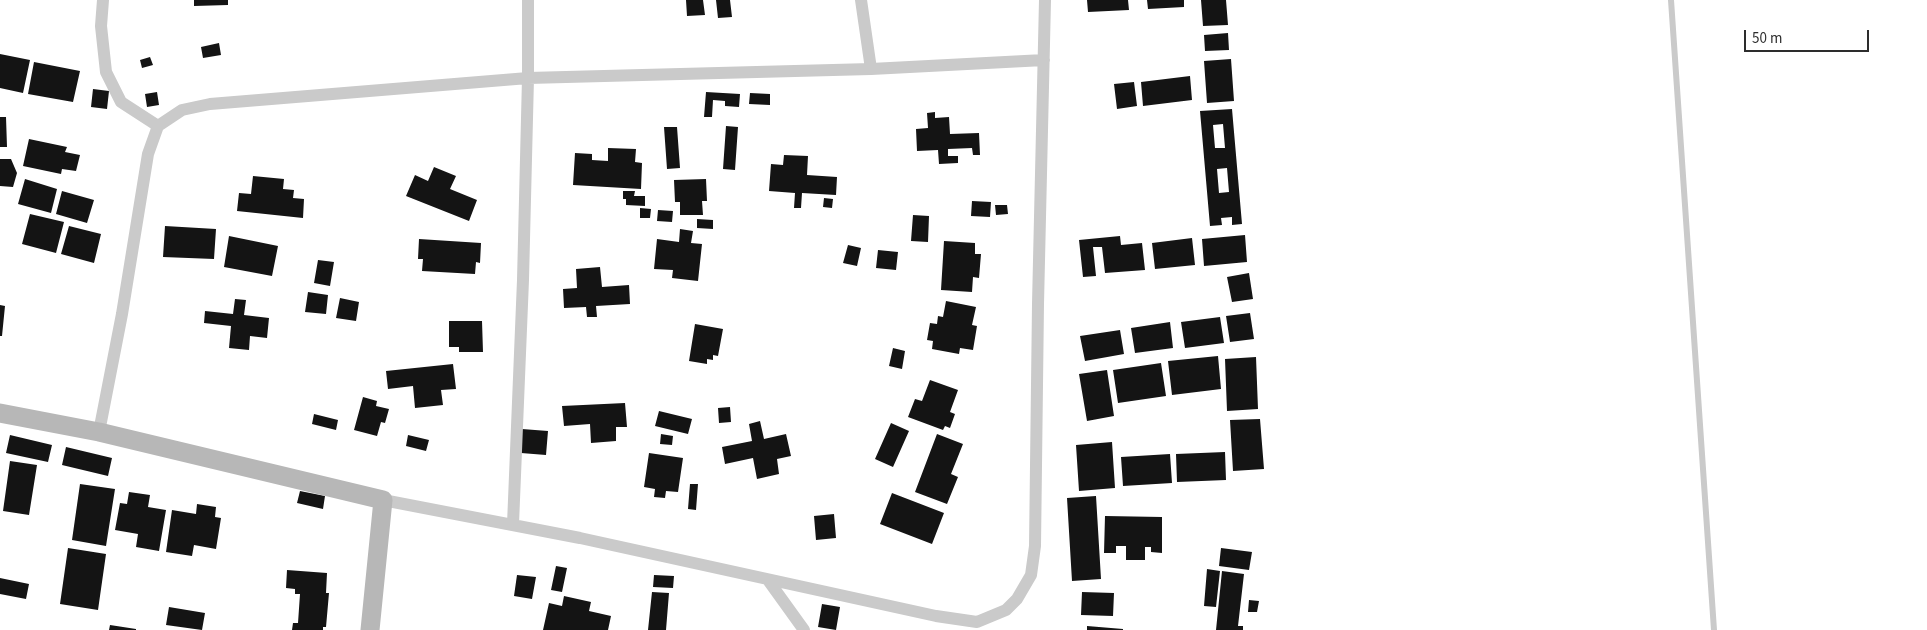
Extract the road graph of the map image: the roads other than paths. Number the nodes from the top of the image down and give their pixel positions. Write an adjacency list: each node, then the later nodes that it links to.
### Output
1 (103, 0): 9 (street)
2 (528, 0): 8 (street)
3 (861, 0): 7 (street)
4 (1045, 0): 6 (street)
5 (1671, 0): 17 (lane)
6 (1044, 60): 7 (street); 14 (street)
7 (871, 69): 8 (street)
8 (528, 78): 9 (street); 13 (street)
9 (158, 126): 11 (street)
10 (0, 413): 11 (street)
11 (99, 432): 12 (street)
12 (383, 500): 13 (street); 15 (street)
13 (513, 524): 14 (street)
14 (768, 580): 16 (street)
15 (370, 630)
16 (804, 630)
17 (1714, 630)

